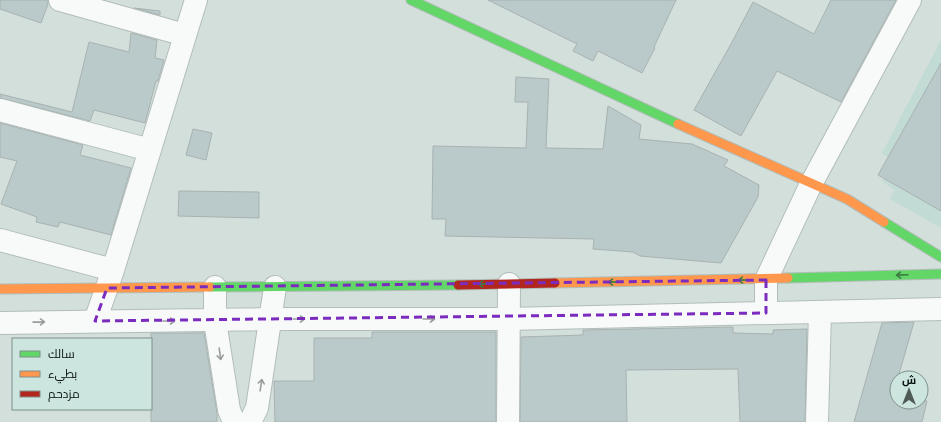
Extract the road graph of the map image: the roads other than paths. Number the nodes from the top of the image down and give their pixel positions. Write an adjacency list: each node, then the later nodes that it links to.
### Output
1 (60, 0): 5 (street)
2 (196, 0): 5 (street)
3 (411, 0): 8 (street)
4 (910, 0): 8 (street)
5 (185, 35): 7 (street)
6 (0, 110): 7 (street)
7 (150, 150): 12 (street)
8 (811, 184): 10 (street); 13 (street)
9 (0, 240): 12 (street)
10 (941, 257)
11 (941, 274): 13 (street, one-way to 13)
12 (110, 279): 15 (street); 17 (street); 24 (street)
13 (766, 280): 14 (street, one-way to 14); 20 (street)
14 (509, 284): 16 (street, one-way to 16); 22 (street)
15 (215, 287): 16 (street); 23 (street)
16 (275, 287): 21 (street)
17 (0, 289)
18 (941, 309): 19 (street)
19 (820, 312): 20 (street); 29 (street)
20 (766, 313): 22 (street)
21 (271, 319): 22 (street, one-way to 22); 23 (street); 27 (street, one-way to 21)
22 (508, 319): 28 (street)
23 (215, 321): 24 (street, one-way to 23); 26 (street, one-way to 26)
24 (95, 322): 25 (street, one-way to 24)
25 (0, 323)
26 (234, 422)
27 (250, 422)
28 (508, 422)
29 (817, 422)

